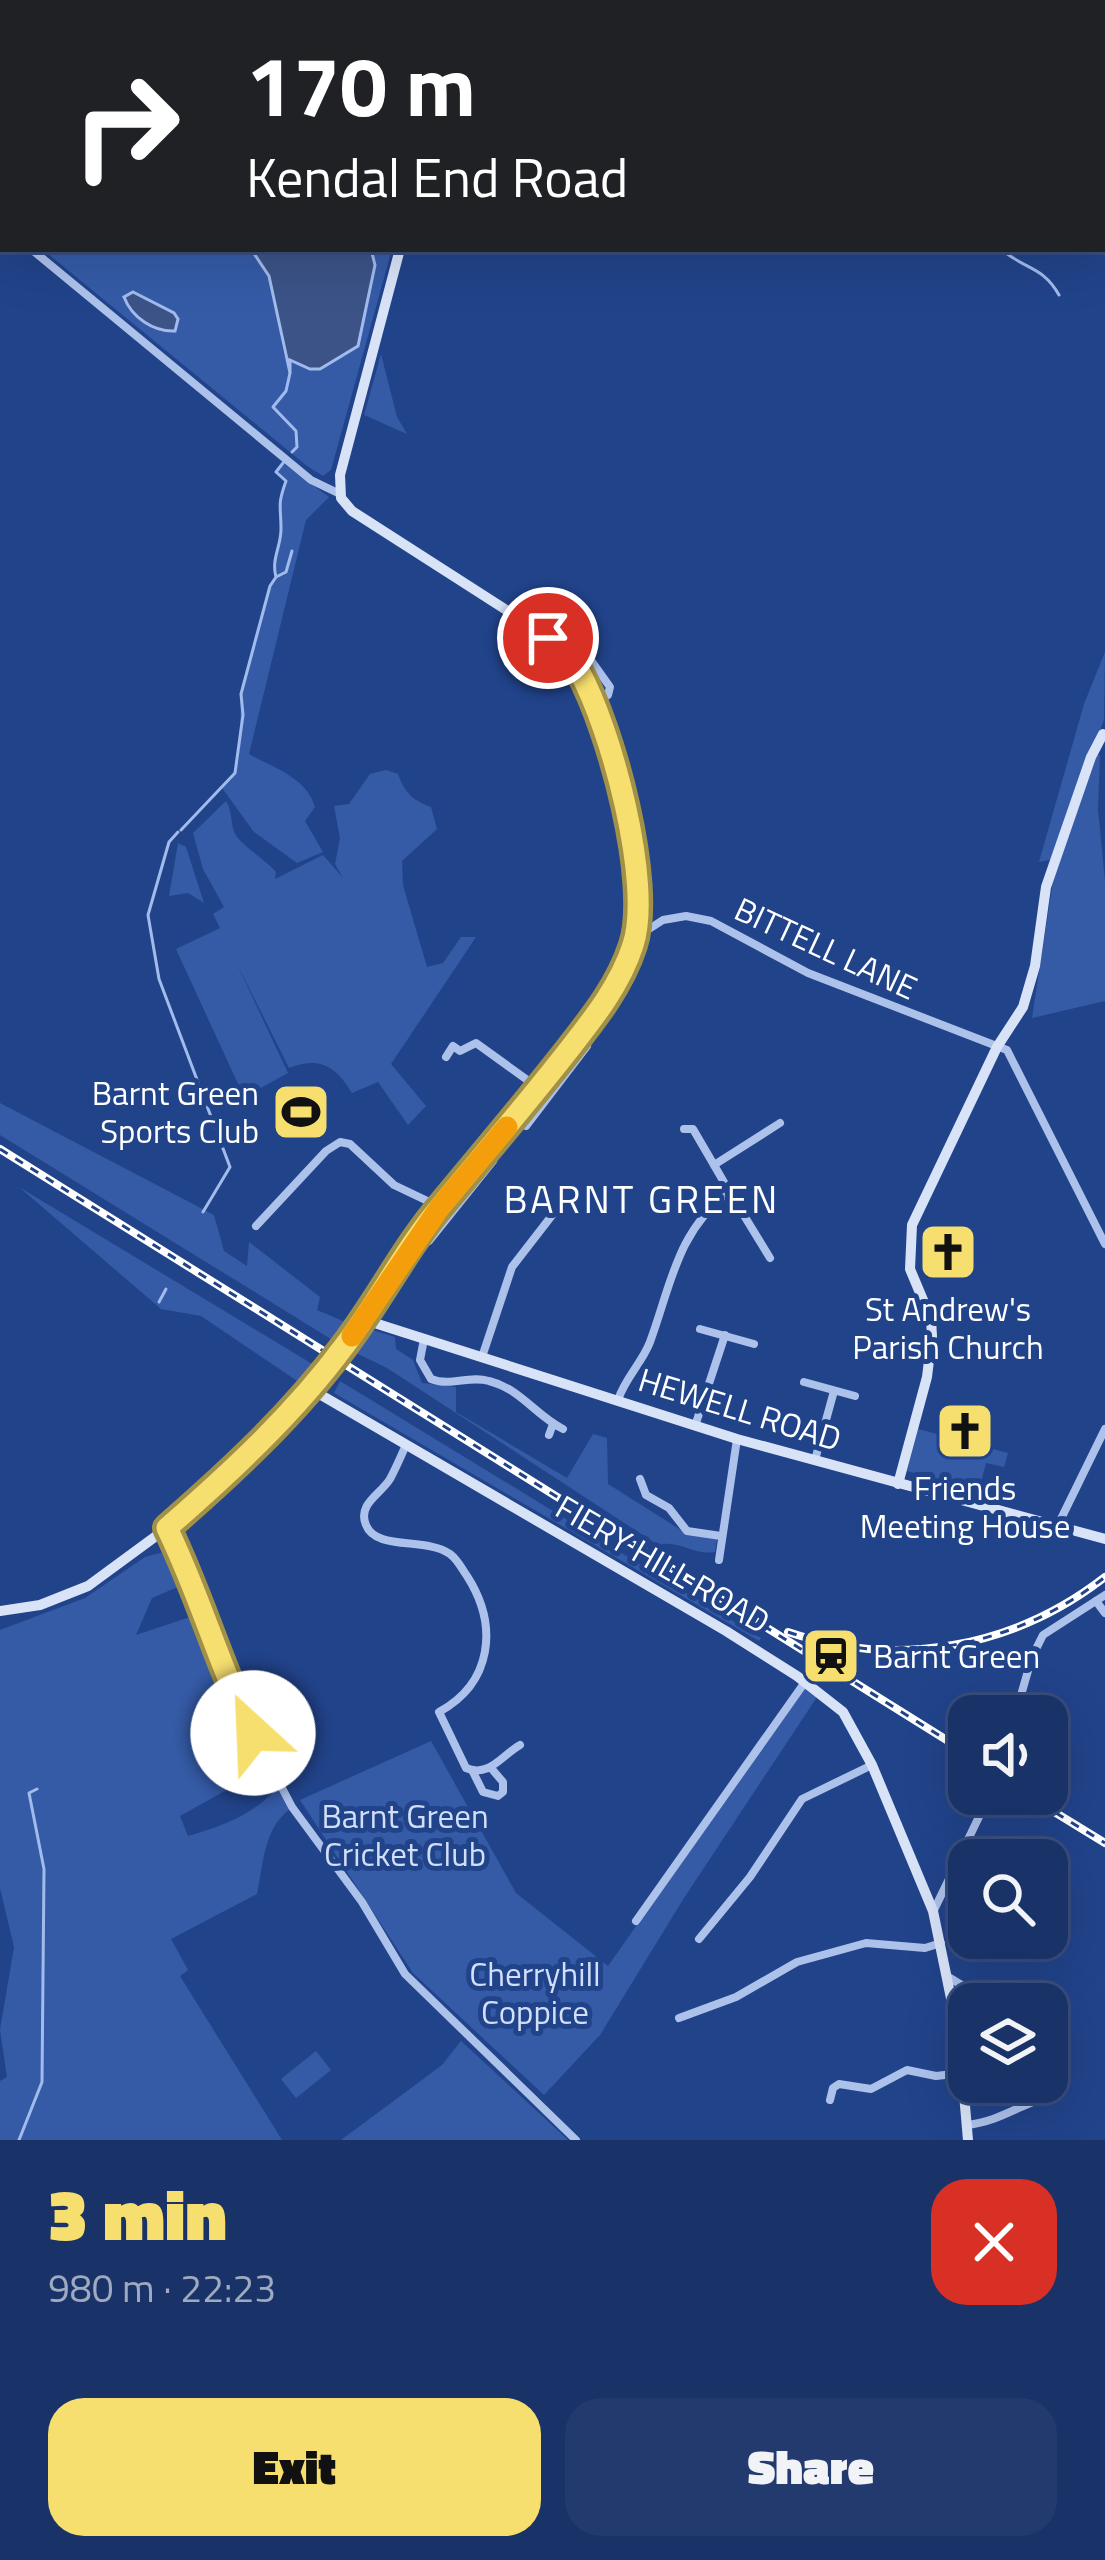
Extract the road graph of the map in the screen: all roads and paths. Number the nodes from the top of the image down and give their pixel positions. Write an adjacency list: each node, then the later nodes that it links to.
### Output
1 (35, 252): 3 (street)
2 (399, 252): 3 (street)
3 (340, 494): 5 (street)
4 (536, 608): 5 (street)
5 (595, 704): 7 (street)
6 (1104, 734): 11 (street)
7 (640, 905): 8 (street); 9 (street)
8 (663, 920): 9 (street); 11 (street, BITTELL LANE)
9 (635, 938): 10 (street)
10 (577, 1039): 13 (street); 14 (street)
11 (998, 1047): 25 (street); 48 (street)
12 (446, 1058): 13 (street)
13 (538, 1088): 14 (street)
14 (512, 1121): 19 (street)
15 (780, 1123): 18 (street)
16 (684, 1129): 18 (street)
17 (494, 1161): 19 (street)
18 (714, 1165): 20 (street)
19 (473, 1177): 22 (street); 24 (street)
20 (729, 1191): 27 (street); 38 (street)
21 (568, 1204): 33 (street)
22 (440, 1207): 23 (street); 24 (street)
23 (256, 1226)
24 (425, 1238): 26 (street); 28 (street)
25 (1105, 1244)
26 (422, 1251)
27 (770, 1258)
28 (362, 1319): 31 (street, HEWELL ROAD); 35 (street)
29 (700, 1329): 30 (street)
30 (725, 1335): 32 (street); 40 (street)
31 (424, 1339): 33 (street, HEWELL ROAD); 39 (street)
32 (754, 1345)
33 (482, 1357): 38 (street, HEWELL ROAD)
34 (804, 1382): 36 (street)
35 (309, 1388): 45 (street, FIERY HILL ROAD); 50 (street)
36 (834, 1391): 37 (street); 46 (street)
37 (855, 1396)
38 (618, 1400): 40 (street, HEWELL ROAD)
39 (553, 1424): 41 (street); 43 (street)
40 (695, 1426): 44 (street, HEWELL ROAD)
41 (563, 1429)
42 (1105, 1429): 49 (street)
43 (549, 1435)
44 (737, 1438): 46 (street, HEWELL ROAD); 51 (street)
45 (406, 1445): 57 (street, FIERY HILL ROAD); 62 (street)
46 (814, 1460): 48 (street, HEWELL ROAD)
47 (640, 1479): 51 (street)
48 (898, 1484): 49 (street, HEWELL ROAD)
49 (1058, 1527): 52 (street, HEWELL ROAD)
50 (167, 1528): 55 (street); 77 (street)
51 (721, 1536): 53 (street)
52 (1105, 1539)
53 (719, 1560)
54 (1101, 1598): 56 (street); 58 (street)
55 (0, 1611)
56 (1105, 1613)
57 (806, 1682): 60 (street, FIERY HILL ROAD); 65 (street)
58 (1021, 1695)
59 (520, 1744): 61 (street)
60 (872, 1766): 64 (street, FIERY HILL ROAD); 66 (street)
61 (491, 1768): 62 (street); 62 (street)
62 (473, 1772)
63 (980, 1815): 64 (street)
64 (933, 1911): 67 (street, FIERY HILL ROAD)
65 (636, 1921)
66 (699, 1939)
67 (942, 1943): 68 (street, FIERY HILL ROAD); 71 (street)
68 (950, 1978): 69 (street, FIERY HILL ROAD); 70 (street)
69 (951, 1983)
70 (958, 1983)
71 (679, 2018)
72 (948, 2075): 73 (street)
73 (830, 2100)
74 (964, 2103): 76 (street, FIERY HILL ROAD)
75 (1027, 2103): 76 (street)
76 (966, 2125): 78 (street, FIERY HILL ROAD)
77 (576, 2140)
78 (968, 2140)

